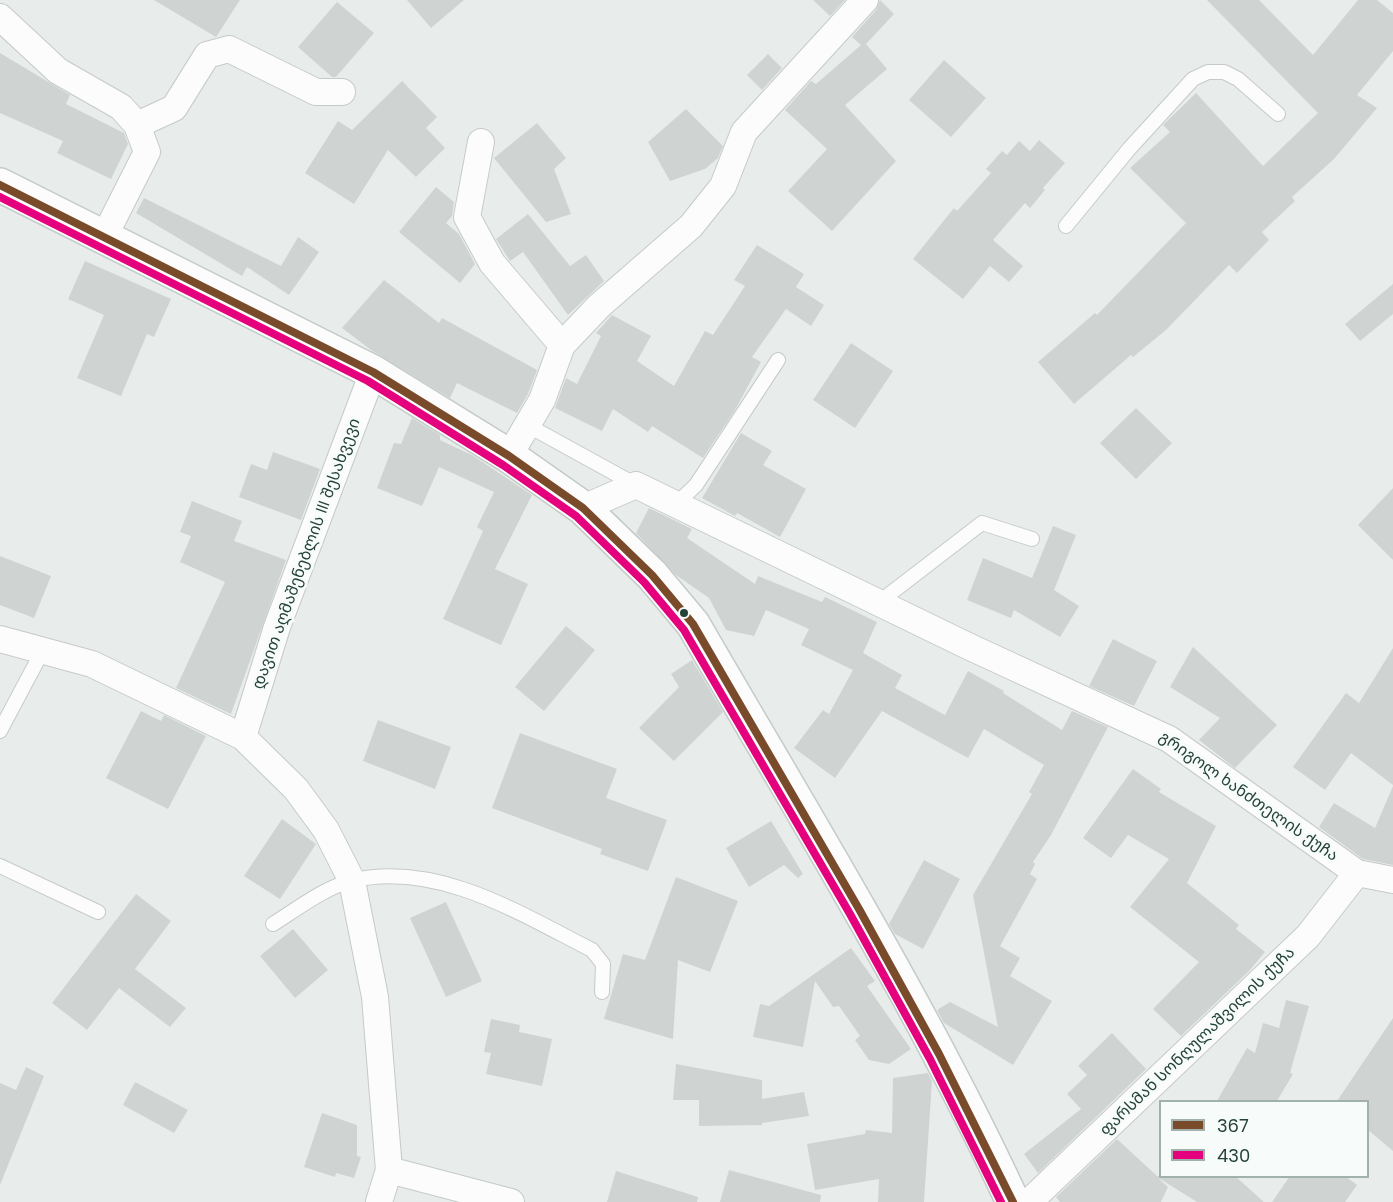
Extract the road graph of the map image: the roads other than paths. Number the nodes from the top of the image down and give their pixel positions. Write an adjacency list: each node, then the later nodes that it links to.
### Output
1 (865, 0): 10 (street)
2 (0, 17): 5 (street)
3 (342, 92): 5 (street)
4 (1278, 114): 8 (lane)
5 (137, 125): 9 (street)
6 (481, 142): 10 (street)
7 (0, 184): 9 (street)
8 (1066, 226)
9 (105, 235): 12 (street)
10 (562, 345): 13 (street)
11 (778, 360): 16 (lane)
12 (373, 372): 14 (street); 23 (street, დავით აღმაშენებლის III შესახვევი)
13 (527, 425): 14 (street); 15 (lane)
14 (508, 456): 17 (street)
15 (636, 486): 16 (street, გრიგოლ ხანძთელის ქუჩა); 17 (street)
16 (675, 505): 19 (street, გრიგოლ ხანძთელის ქუჩა)
17 (583, 508): 34 (street)
18 (1032, 539): 19 (lane)
19 (878, 603): 25 (street, გრიგოლ ხანძთელის ქუჩა)
20 (0, 639): 21 (street)
21 (43, 650): 22 (lane); 23 (street)
22 (0, 731)
23 (243, 737): 26 (street)
24 (0, 866): 28 (lane)
25 (1357, 873): 27 (street, გრიგოლ ხანძთელის ქუჩა); 35 (street, ფარსმან სონღულაშვილის ქუჩა)
26 (352, 880): 29 (lane); 30 (lane); 31 (street)
27 (1393, 880)
28 (98, 912)
29 (273, 924)
30 (602, 992)
31 (388, 1170): 32 (street); 33 (street)
32 (379, 1202)
33 (511, 1202)
34 (1013, 1202)
35 (1029, 1202)

